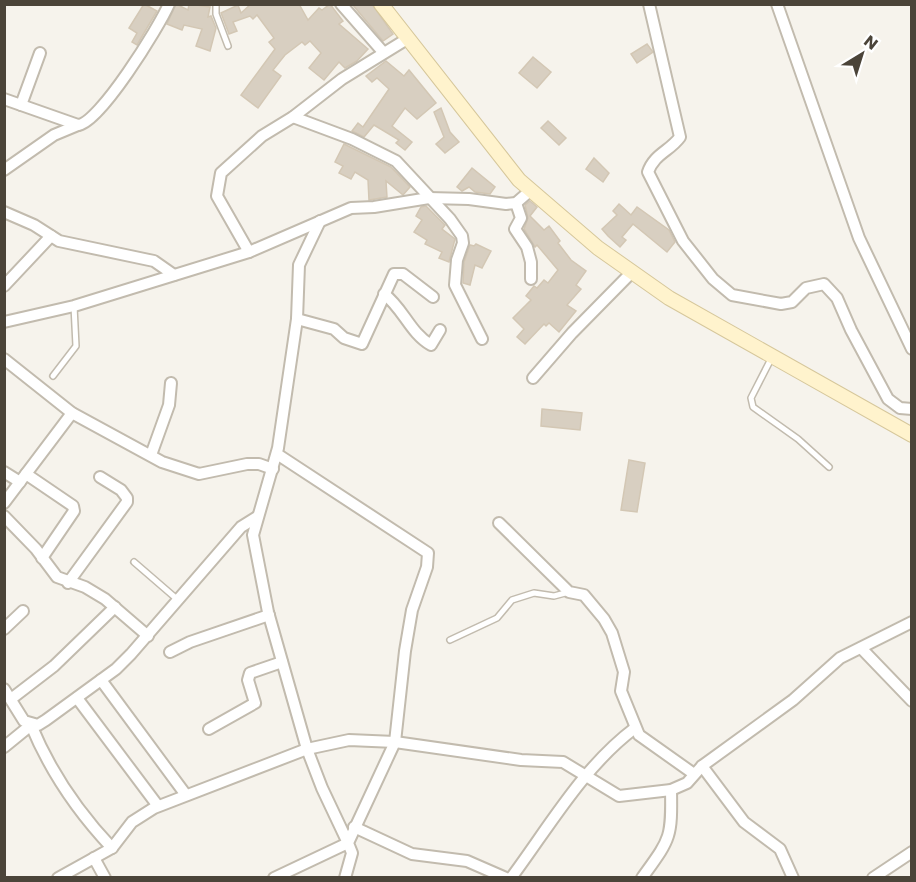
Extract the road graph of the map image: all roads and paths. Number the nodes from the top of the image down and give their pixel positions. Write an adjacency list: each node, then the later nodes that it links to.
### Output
1 (169, 4): 14 (street)
2 (216, 4): 8 (lane)
3 (341, 4): 9 (street)
4 (381, 4): 7 (main road)
5 (649, 4): 40 (street)
6 (777, 4): 34 (street)
7 (407, 39): 9 (street); 16 (main road)
8 (228, 46)
9 (383, 52): 13 (street)
10 (40, 53): 12 (street)
11 (4, 99): 12 (street)
12 (21, 105): 14 (street)
13 (293, 117): 17 (street); 22 (street)
14 (78, 125): 15 (street)
15 (4, 170)
16 (531, 190): 18 (street); 23 (main road)
17 (429, 198): 18 (street); 20 (street); 33 (street)
18 (516, 203): 25 (street)
19 (4, 212): 21 (street)
20 (320, 221): 22 (street); 30 (street)
21 (51, 236): 24 (street); 26 (street)
22 (249, 252): 24 (street)
23 (632, 272): 35 (main road); 38 (street)
24 (174, 275): 29 (street)
25 (531, 279)
26 (4, 286)
27 (384, 294): 28 (street); 30 (street); 32 (street)
28 (433, 297)
29 (74, 306): 31 (street); 37 (lane)
30 (297, 319): 43 (street)
31 (4, 322)
32 (440, 330)
33 (482, 339)
34 (912, 349)
35 (772, 357): 42 (main road); 45 (lane)
36 (4, 360): 41 (street)
37 (53, 376)
38 (532, 378)
39 (171, 383): 44 (street)
40 (912, 409)
41 (72, 412): 44 (street); 49 (street)
42 (912, 435)
43 (277, 454): 46 (street); 77 (street)
44 (150, 455): 46 (street)
45 (829, 467)
46 (273, 469): 52 (street)
47 (4, 472): 49 (street)
48 (100, 477): 56 (street)
49 (23, 478): 50 (street); 54 (street)
50 (4, 503)
51 (4, 516): 54 (street)
52 (257, 517): 58 (street); 61 (street)
53 (499, 523): 57 (street)
54 (42, 558): 56 (street)
55 (134, 562): 58 (lane)
56 (68, 583): 59 (street)
57 (569, 592): 65 (lane); 75 (street)
58 (178, 600): 64 (street)
59 (115, 607): 64 (street); 72 (street)
60 (23, 611): 63 (street)
61 (269, 615): 67 (street); 68 (street)
62 (912, 622): 66 (street)
63 (4, 629)
64 (148, 636): 69 (street)
65 (450, 640)
66 (861, 648): 73 (street); 80 (street)
67 (170, 652)
68 (282, 662): 76 (street); 79 (street)
69 (101, 680): 71 (street); 83 (street)
70 (4, 689): 72 (street)
71 (77, 698): 74 (street); 84 (street)
72 (11, 699): 74 (street)
73 (912, 701)
74 (31, 725): 78 (street); 87 (street)
75 (635, 728): 80 (street); 81 (street)
76 (209, 729)
77 (395, 742): 79 (street); 81 (street); 85 (street)
78 (4, 747)
79 (308, 749): 83 (street); 86 (street)
80 (698, 770): 82 (street); 97 (street)
81 (586, 776): 82 (street); 95 (street)
82 (671, 790): 96 (street)
83 (186, 795): 84 (street)
84 (158, 806): 87 (street)
85 (354, 827): 86 (street); 94 (street)
86 (348, 843): 90 (street); 93 (street)
87 (111, 848): 89 (street)
88 (912, 852): 98 (street)
89 (94, 858): 91 (street); 92 (street)
90 (347, 876)
91 (57, 878)
92 (105, 878)
93 (274, 878)
94 (506, 878)
95 (511, 878)
96 (642, 878)
97 (793, 878)
98 (873, 878)

